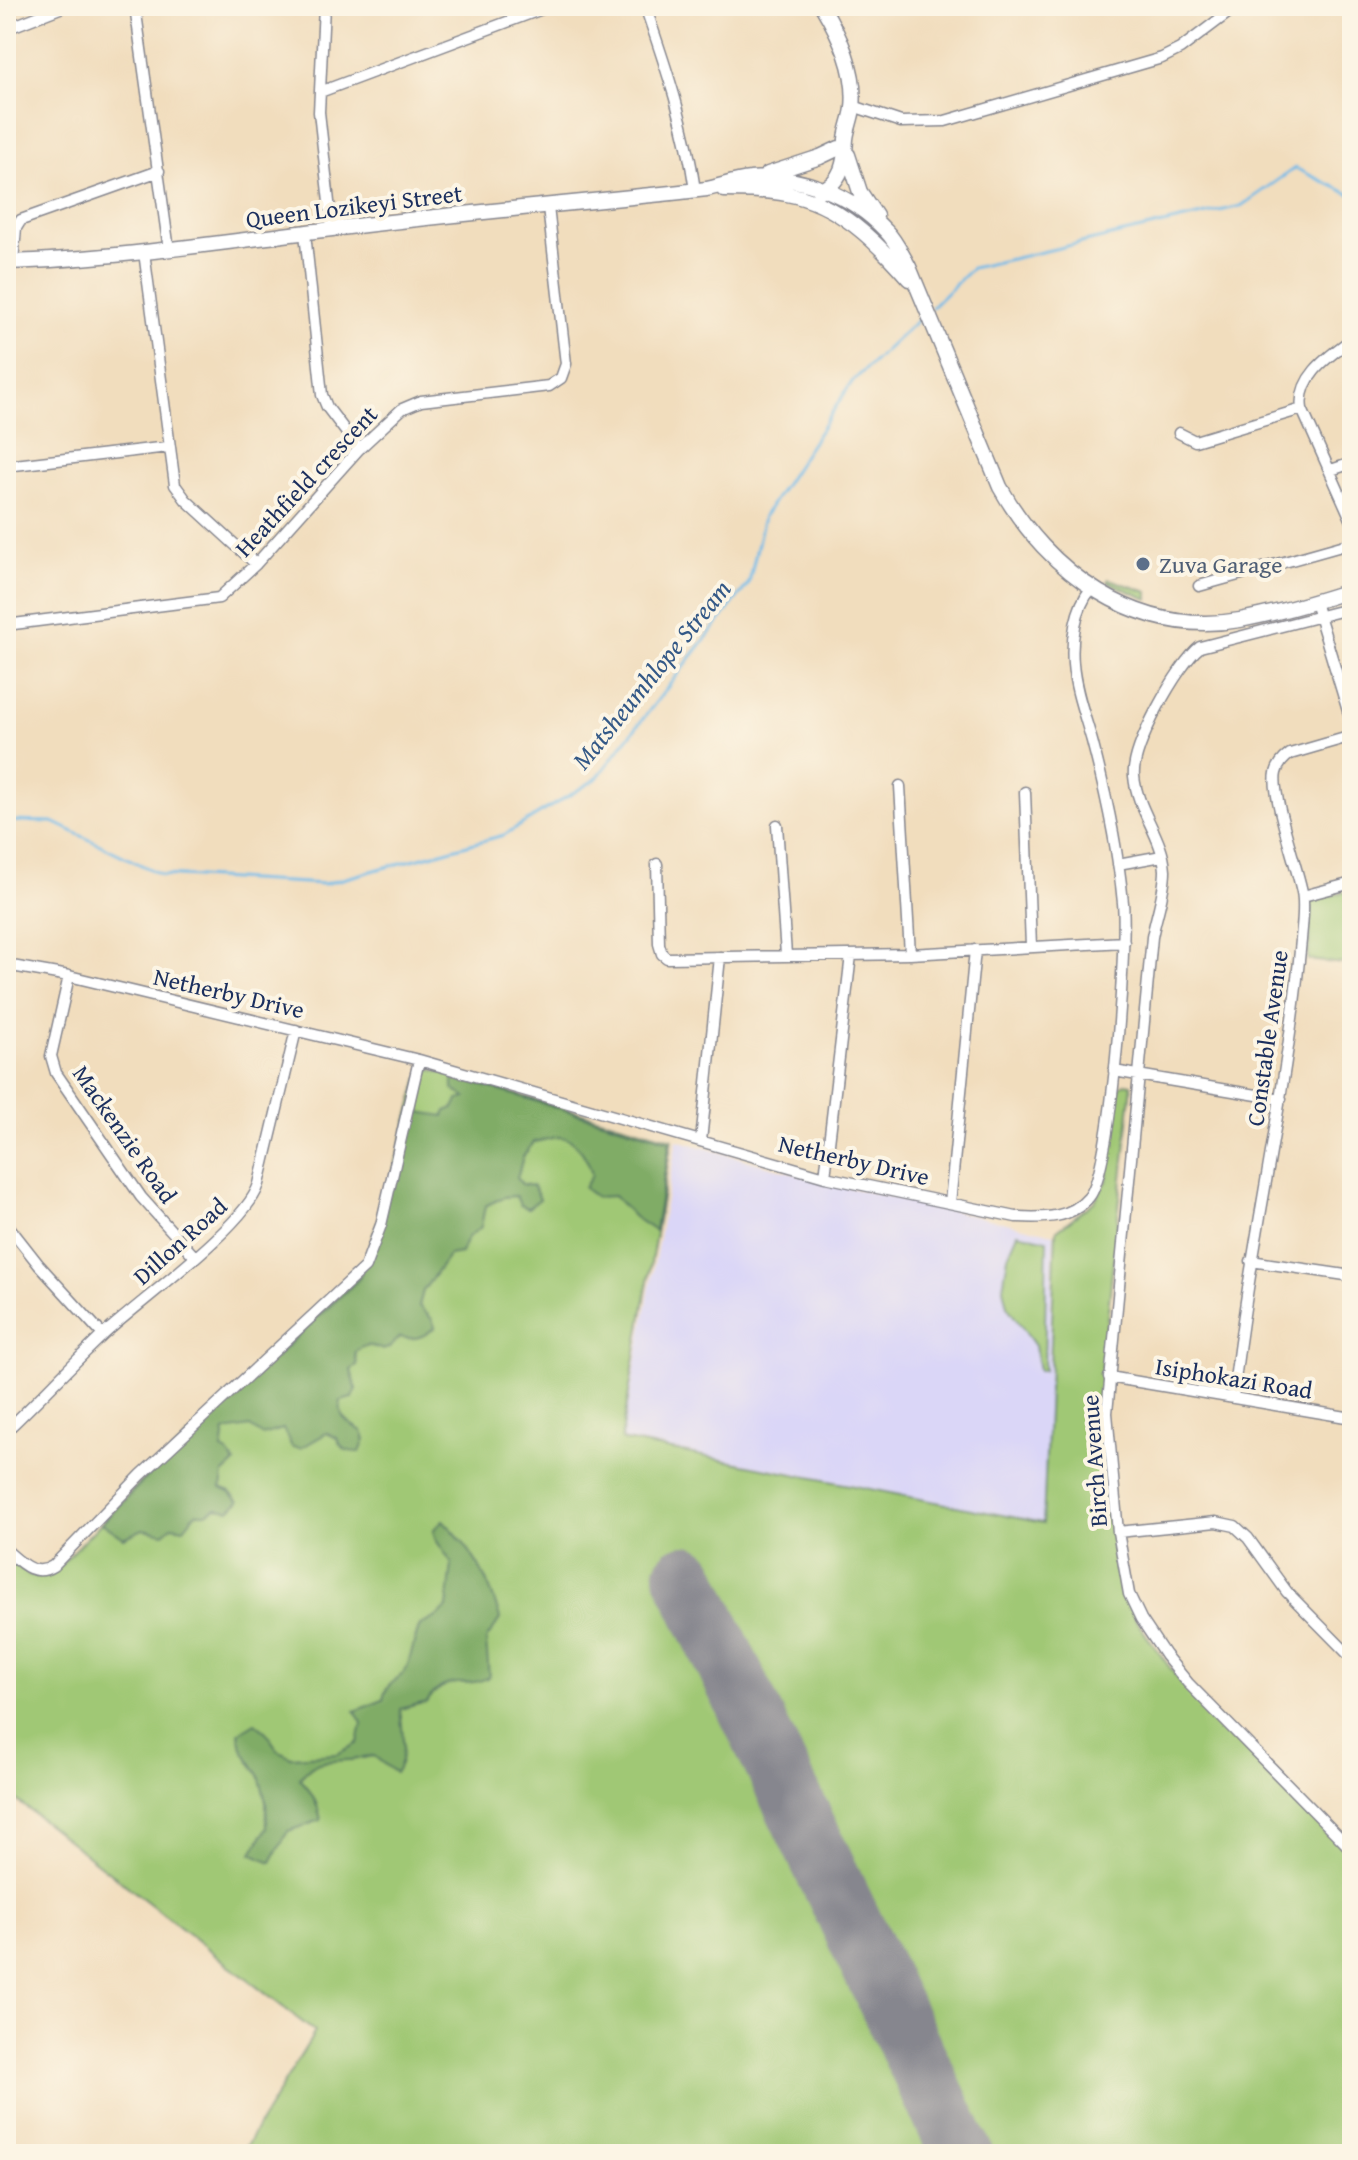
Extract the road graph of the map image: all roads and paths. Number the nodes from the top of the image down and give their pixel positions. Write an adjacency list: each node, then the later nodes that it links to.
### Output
1 (65, 6): 8 (street)
2 (135, 6): 12 (street)
3 (324, 6): 9 (street)
4 (549, 6): 9 (street)
5 (645, 6): 15 (street)
6 (822, 6): 10 (main road)
7 (1237, 6): 10 (street)
8 (6, 29)
9 (320, 92): 19 (street)
10 (853, 106): 11 (main road)
11 (844, 146): 13 (main road); 14 (main road); 20 (main road)
12 (159, 171): 22 (street); 24 (street)
13 (748, 179): 14 (main road, Queen Lozikeyi Street); 15 (main road, Queen Lozikeyi Street)
14 (827, 189): 16 (main road); 18 (main road); 20 (main road, Queen Lozikeyi Street)
15 (701, 190): 16 (main road, Queen Lozikeyi Street); 17 (main road, Queen Lozikeyi Street)
16 (788, 194): 18 (main road, Queen Lozikeyi Street)
17 (548, 207): 19 (main road, Queen Lozikeyi Street); 31 (street, Heathfield crescent)
18 (845, 219): 25 (main road, Queen Lozikeyi Street)
19 (332, 229): 21 (main road, Queen Lozikeyi Street)
20 (886, 231): 25 (main road, Queen Lozikeyi Street)
21 (305, 233): 22 (main road, Queen Lozikeyi Street); 31 (street)
22 (169, 250): 23 (main road, Queen Lozikeyi Street)
23 (144, 252): 24 (main road, Queen Lozikeyi Street); 30 (street)
24 (9, 262)
25 (920, 292): 39 (main road, Queen Lozikeyi Street)
26 (1348, 341): 27 (street); 28 (street)
27 (1352, 358)
28 (1302, 409): 29 (street); 34 (street)
29 (1179, 433)
30 (168, 447): 33 (street); 37 (street)
31 (359, 449): 37 (street, Heathfield crescent)
32 (1352, 463): 34 (street)
33 (6, 466)
34 (1331, 470): 35 (street)
35 (1352, 521)
36 (1352, 543): 38 (street)
37 (256, 564): 44 (street, Heathfield crescent)
38 (1199, 586)
39 (1091, 589): 41 (main road, Queen Lozikeyi Street); 52 (street, Netherby Drive)
40 (1352, 590): 41 (main road, Queen Lozikeyi Street)
41 (1315, 602): 43 (street)
42 (1352, 608): 43 (street)
43 (1319, 617): 45 (street); 50 (street)
44 (6, 625)
45 (1352, 724)
46 (1352, 736): 54 (street, Constable Avenue)
47 (900, 786): 58 (street)
48 (1025, 792): 56 (street)
49 (777, 825): 59 (street)
50 (1162, 856): 52 (street); 67 (street, Birch Avenue)
51 (657, 864): 61 (street)
52 (1118, 864): 55 (street, Netherby Drive)
53 (1352, 883): 54 (street)
54 (1303, 896): 68 (street, Constable Avenue)
55 (1124, 942): 56 (street); 66 (street, Netherby Drive)
56 (1031, 946): 57 (street)
57 (975, 950): 58 (street); 71 (street)
58 (910, 954): 60 (street)
59 (786, 955): 60 (street); 61 (street)
60 (851, 955): 70 (street)
61 (720, 957): 69 (street)
62 (6, 965): 63 (street, Netherby Drive)
63 (69, 976): 64 (street, Netherby Drive); 73 (street, Mackenzie Road)
64 (296, 1030): 65 (street, Netherby Drive); 73 (street, Dillon Road)
65 (419, 1060): 69 (street, Netherby Drive); 82 (street)
66 (1114, 1071): 67 (street); 71 (street, Netherby Drive)
67 (1139, 1076): 68 (street); 77 (street, Birch Avenue)
68 (1281, 1099): 74 (street, Constable Avenue)
69 (701, 1141): 70 (street, Netherby Drive)
70 (825, 1177): 71 (street, Netherby Drive)
71 (950, 1203)
72 (6, 1223): 76 (street)
73 (195, 1257): 76 (street, Dillon Road)
74 (1251, 1261): 75 (street); 78 (street, Constable Avenue)
75 (1352, 1276)
76 (103, 1335): 80 (street, Dillon Road)
77 (1109, 1377): 78 (street, Isiphokazi Road); 81 (street, Birch Avenue)
78 (1233, 1398): 79 (street, Isiphokazi Road)
79 (1352, 1418)
80 (7, 1427)
81 (1118, 1532): 83 (street); 84 (street, Birch Avenue)
82 (6, 1550)
83 (1352, 1658)
84 (1352, 1850)

